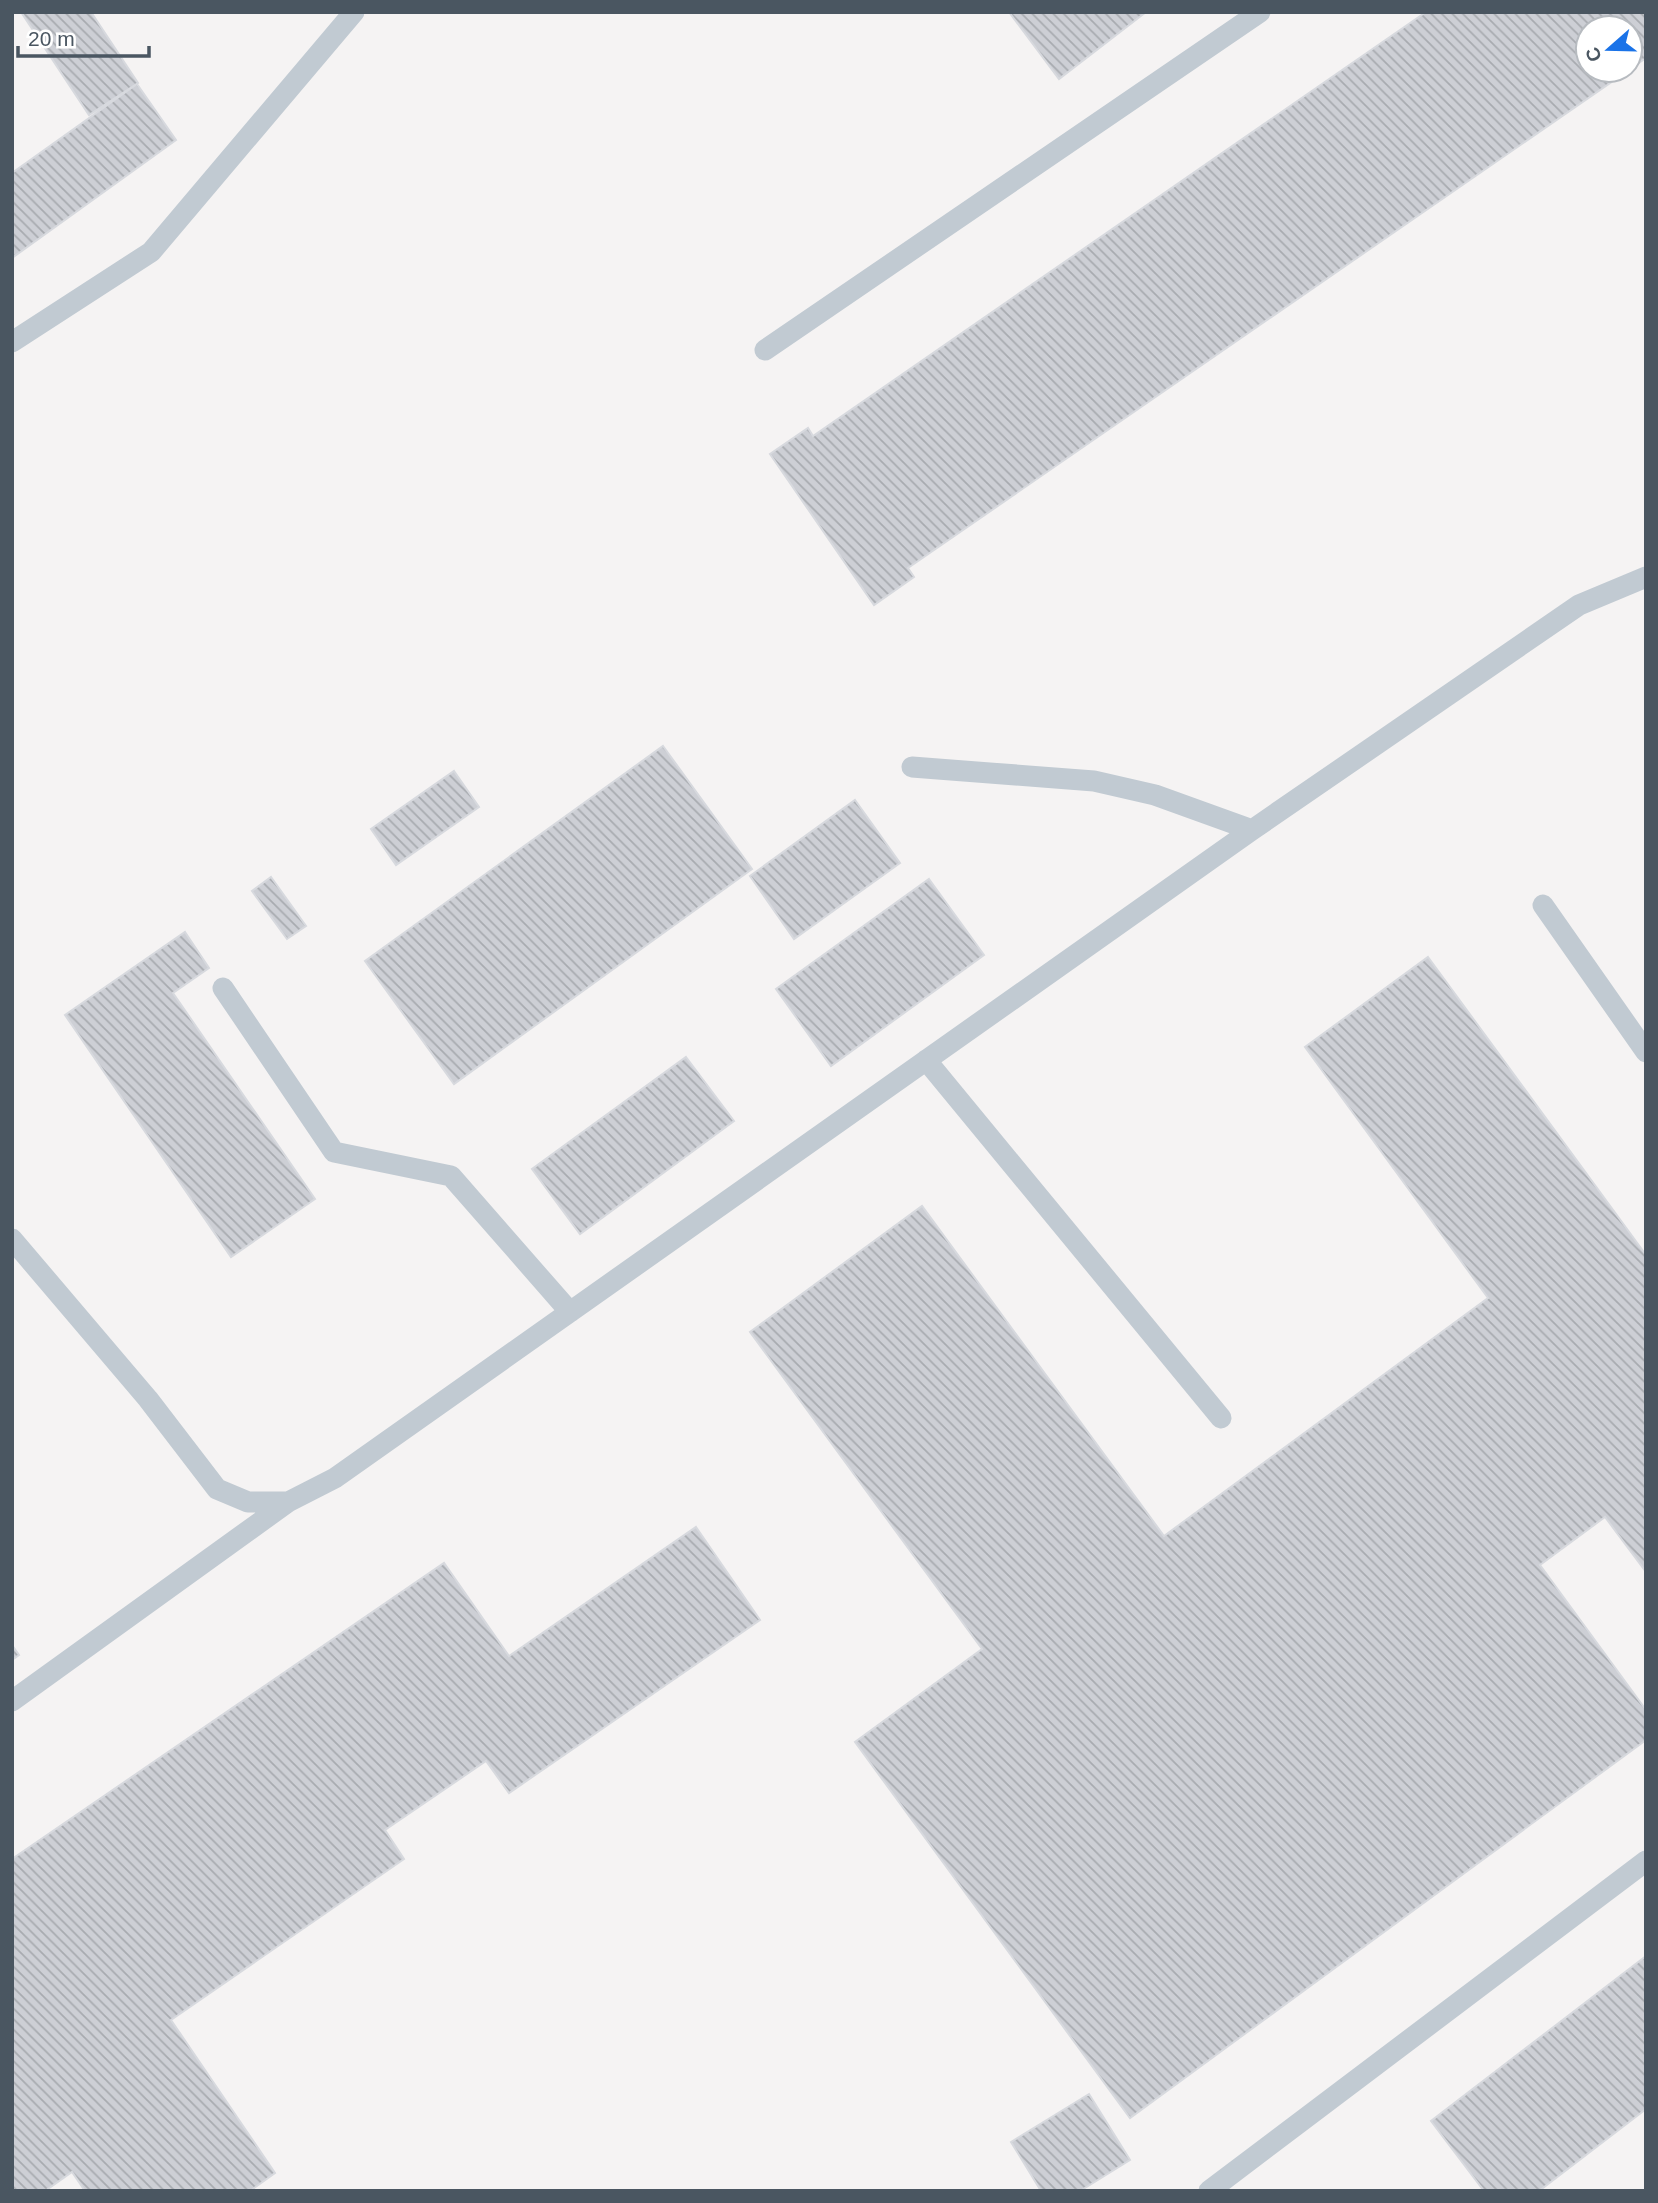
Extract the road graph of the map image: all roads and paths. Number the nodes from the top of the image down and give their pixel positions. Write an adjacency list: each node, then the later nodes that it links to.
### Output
1 (354, 12): 3 (lane)
2 (1260, 12): 4 (lane)
3 (12, 342)
4 (765, 350)
5 (1646, 577): 7 (lane)
6 (912, 767): 7 (lane)
7 (1252, 830): 11 (lane)
8 (1542, 905): 10 (lane)
9 (223, 988): 13 (lane)
10 (1646, 1052)
11 (926, 1060): 13 (lane); 14 (lane)
12 (12, 1240): 15 (lane)
13 (570, 1312): 15 (lane)
14 (1221, 1418)
15 (288, 1502): 16 (lane)
16 (12, 1702)
17 (1646, 1861): 18 (lane)
18 (1209, 2191)

